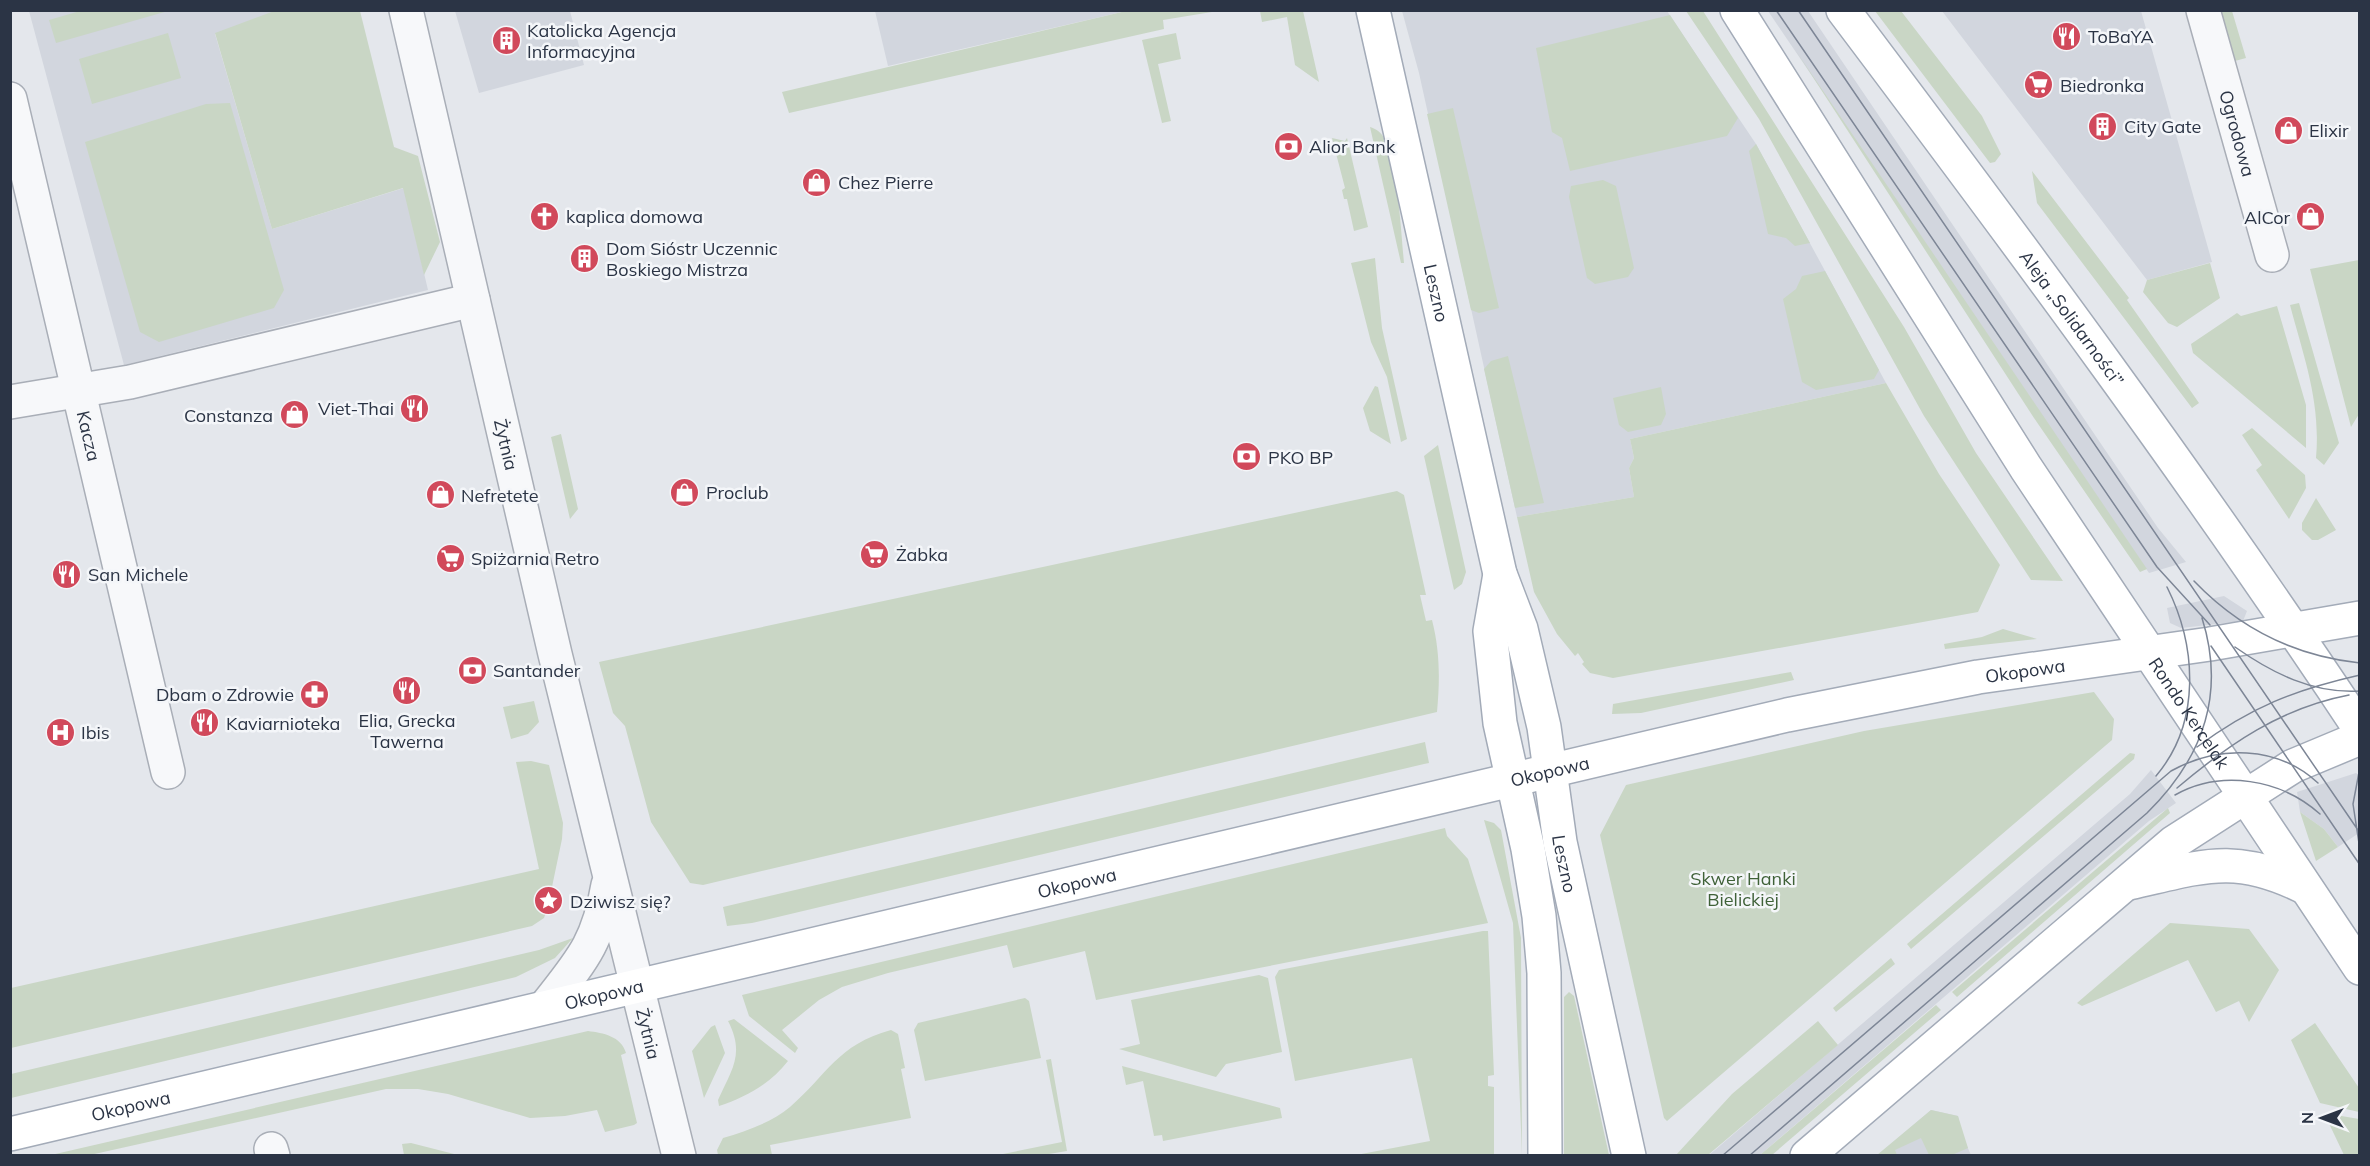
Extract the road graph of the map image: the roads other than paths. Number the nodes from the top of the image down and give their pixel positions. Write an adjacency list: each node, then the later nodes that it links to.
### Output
1 (406, 10): 8 (street, Żytnia)
2 (1373, 10): 11 (main road, Leszno)
3 (1737, 10): 14 (main road)
4 (1843, 10): 13 (main road, Aleja „Solidarności”)
5 (2203, 10): 7 (street, Ogrodowa)
6 (10, 99): 9 (street, Kacza)
7 (2272, 255)
8 (473, 300): 9 (street); 21 (street, Żytnia)
9 (80, 389): 10 (street); 18 (street, Kacza)
10 (18, 400)
11 (1500, 574): 17 (main road, Leszno); 19 (main road, Leszno)
12 (2360, 618): 13 (main road)
13 (2294, 630): 14 (main road, Rondo Kercelak); 15 (main road)
14 (2149, 653): 17 (main road, Okopowa); 20 (main road, Rondo Kercelak)
15 (2360, 729)
16 (2360, 738): 20 (main road)
17 (1550, 770): 19 (main road, Okopowa); 30 (main road, Leszno)
18 (168, 772)
19 (1512, 779): 25 (main road, Okopowa); 29 (main road, Leszno)
20 (2244, 796): 22 (main road); 23 (main road)
21 (610, 877): 25 (street, Żytnia); 26 (street, Żytnia)
22 (2122, 885): 23 (main road); 31 (main road)
23 (2304, 887): 24 (main road)
24 (2360, 968)
25 (637, 985): 26 (main road, Okopowa); 28 (street, Żytnia)
26 (545, 1007): 27 (main road, Okopowa)
27 (10, 1134)
28 (679, 1155)
29 (1545, 1155)
30 (1629, 1155)
31 (1807, 1155)

